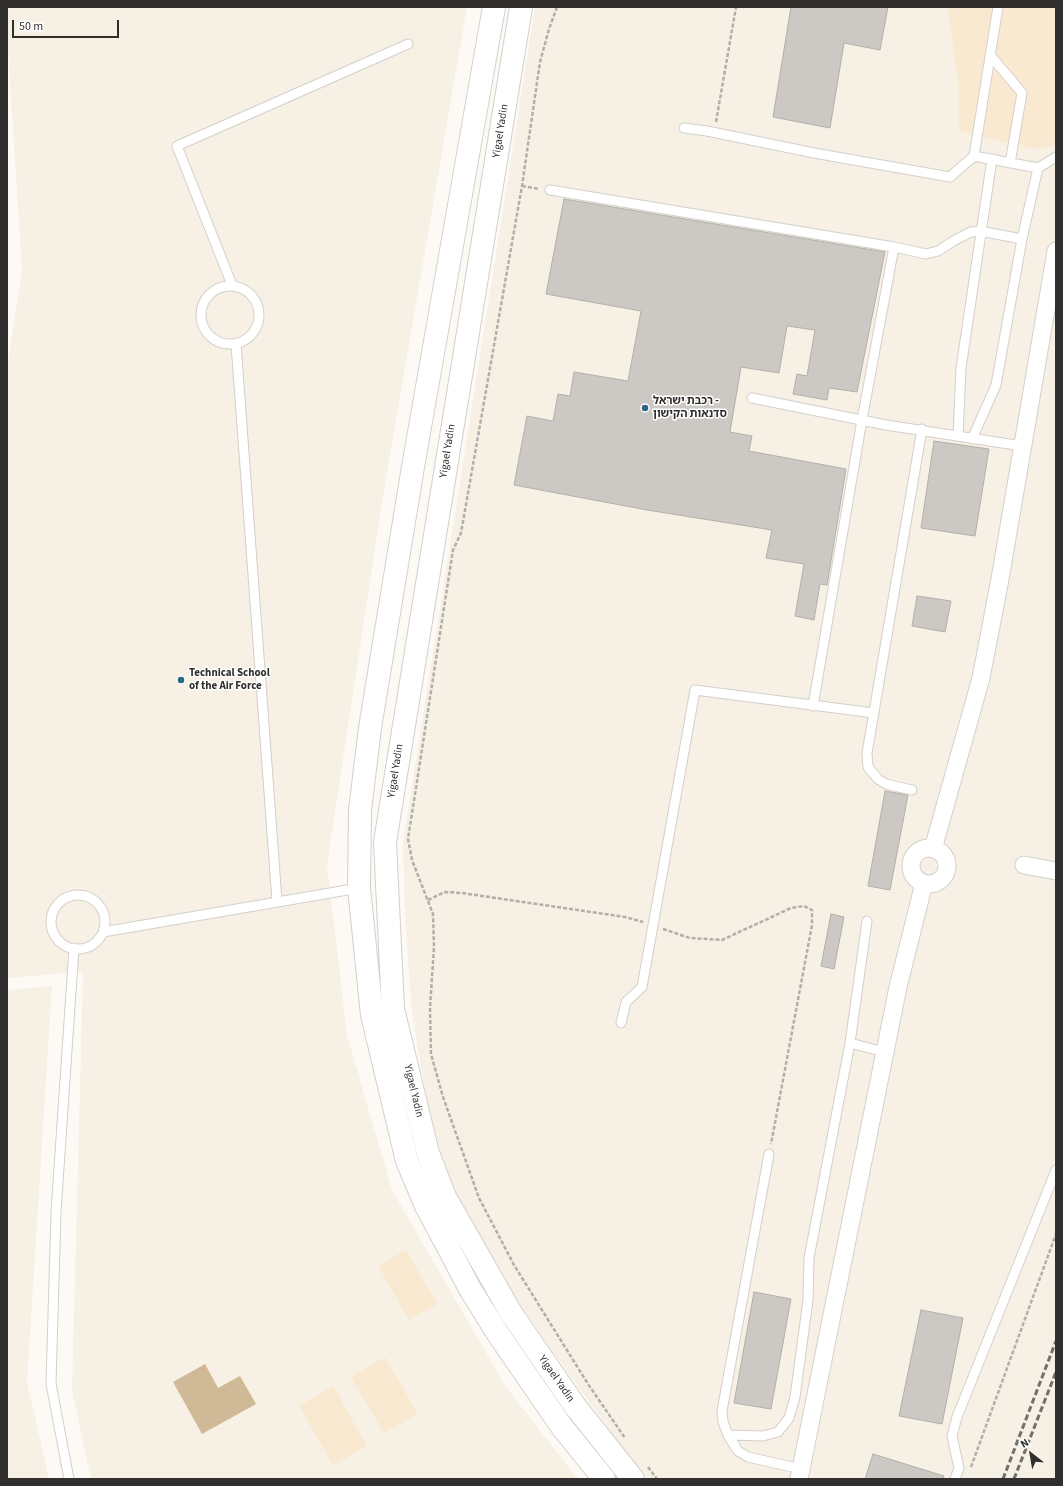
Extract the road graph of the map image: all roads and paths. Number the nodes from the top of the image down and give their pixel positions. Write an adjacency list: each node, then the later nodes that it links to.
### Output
1 (494, 7): 36 (main road, Yigael Yadin)
2 (521, 7): 51 (main road, Yigael Yadin)
3 (557, 7): 15 (path)
4 (736, 7): 9 (path)
5 (998, 7): 7 (lane)
6 (408, 44): 21 (lane)
7 (990, 54): 10 (lane); 13 (lane)
8 (684, 128): 9 (lane)
9 (714, 132): 10 (lane)
10 (974, 156): 12 (lane)
11 (1056, 157): 14 (lane)
12 (992, 159): 13 (lane); 17 (lane)
13 (1010, 163): 14 (lane)
14 (1038, 168): 18 (lane)
15 (522, 186): 16 (path); 37 (path)
16 (550, 190): 19 (lane)
17 (980, 231): 18 (lane); 19 (lane); 26 (lane)
18 (1022, 239): 27 (lane)
19 (894, 247): 24 (lane)
20 (1056, 251): 28 (street)
21 (232, 285): 22 (lane); 22 (lane)
22 (236, 344): 38 (lane)
23 (752, 398): 24 (lane)
24 (862, 420): 25 (lane); 29 (lane)
25 (922, 429): 26 (lane); 30 (lane)
26 (958, 436): 27 (lane)
27 (972, 439): 28 (lane)
28 (1022, 446): 32 (street)
29 (813, 706): 30 (lane); 40 (lane)
30 (874, 713): 31 (lane)
31 (912, 790)
32 (933, 849): 35 (street); 35 (street)
33 (1024, 865): 34 (street)
34 (1056, 871)
35 (924, 883): 45 (street)
36 (359, 888): 38 (lane); 55 (main road, Yigael Yadin)
37 (428, 900): 40 (path); 50 (path)
38 (278, 902): 41 (lane)
39 (868, 921): 44 (lane)
40 (653, 926): 43 (lane); 46 (path)
41 (103, 932): 42 (lane); 42 (lane)
42 (74, 948): 54 (lane)
43 (621, 1022)
44 (850, 1043): 45 (lane); 49 (lane)
45 (884, 1052): 53 (street)
46 (769, 1154): 49 (lane)
47 (1056, 1170): 57 (lane)
48 (1056, 1234): 52 (path)
49 (728, 1435): 53 (lane)
50 (630, 1444)
51 (638, 1470): 56 (path)
52 (969, 1472)
53 (800, 1474)
54 (69, 1479)
55 (604, 1479)
56 (658, 1479)
57 (955, 1479)

